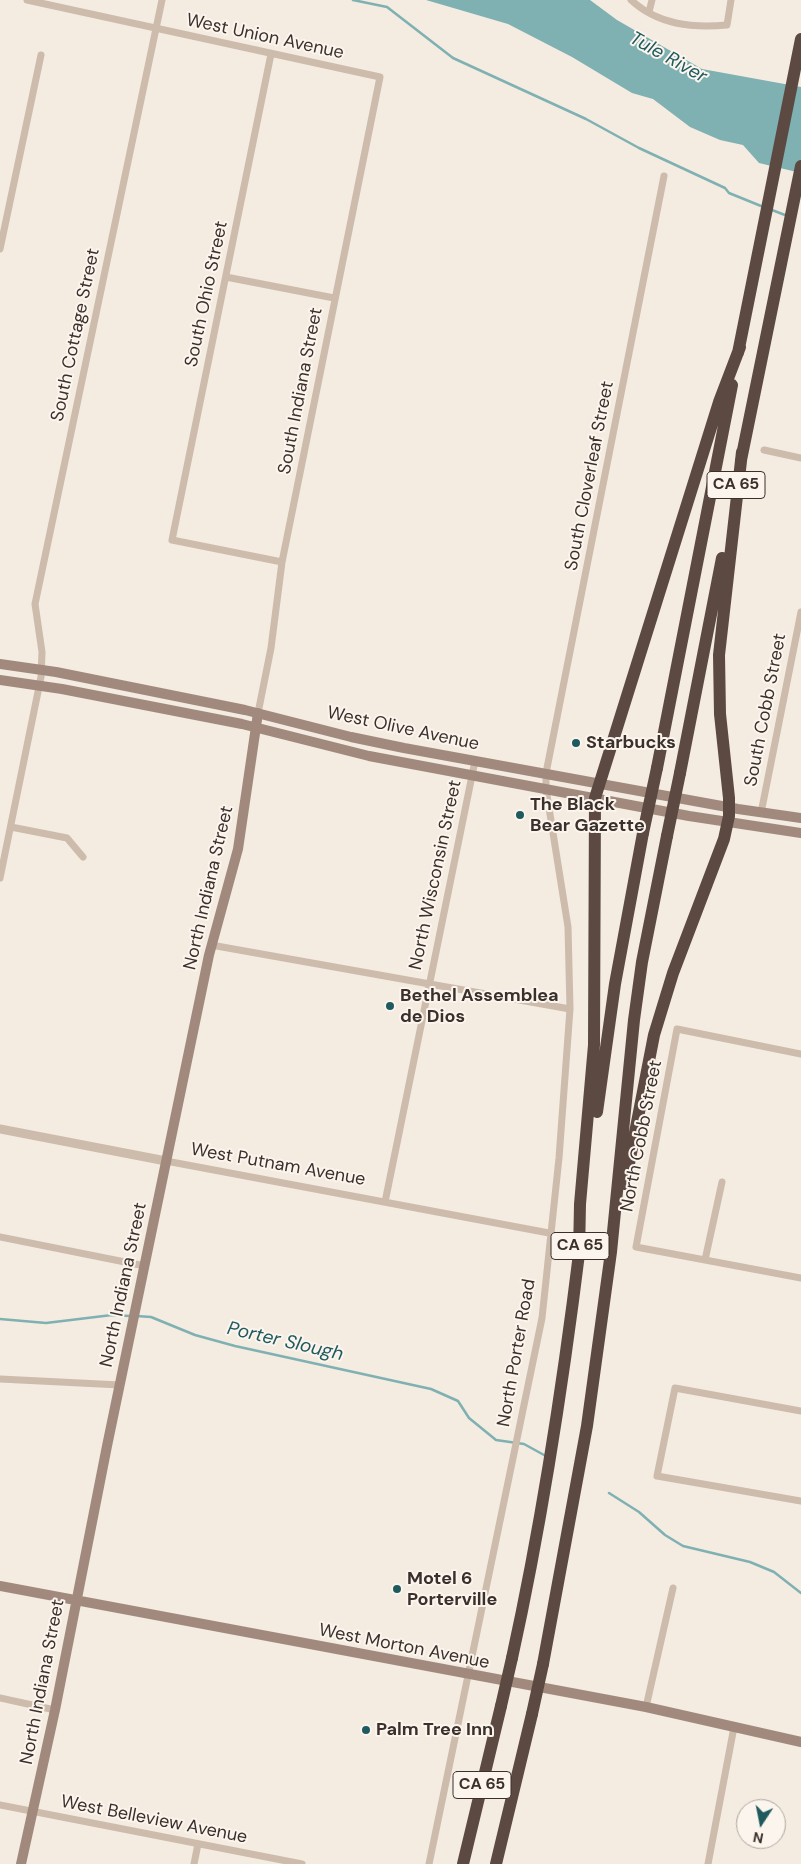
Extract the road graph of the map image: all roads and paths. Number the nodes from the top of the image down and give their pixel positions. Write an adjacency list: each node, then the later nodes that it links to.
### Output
1 (27, 0): 7 (street, West Union Avenue)
2 (162, 0): 7 (street, South Cottage Street)
3 (631, 0): 6 (street)
4 (652, 0): 6 (street)
5 (731, 0): 6 (street)
6 (649, 12)
7 (156, 28): 9 (street, West Union Avenue); 24 (street, South Cottage Street)
8 (801, 41): 17 (highway, CA 65)
9 (271, 54): 11 (street, West Union Avenue); 15 (street, South Ohio Street)
10 (41, 55): 14 (street)
11 (380, 78): 16 (street, South Indiana Street)
12 (801, 166): 19 (highway, CA 65)
13 (664, 176): 30 (street, South Cloverleaf Street)
14 (0, 249)
15 (226, 277): 16 (street); 21 (street, South Ohio Street)
16 (334, 298): 21 (street, South Indiana Street)
17 (740, 346): 31 (highway); 52 (highway, CA 65, bridge)
18 (764, 450): 20 (street)
19 (742, 452): 33 (highway); 51 (highway, CA 65, bridge)
20 (801, 458)
21 (282, 562): 26 (street, South Indiana Street)
22 (801, 612): 34 (street, South Cobb Street)
23 (0, 664): 24 (main road, West Olive Avenue)
24 (41, 677): 25 (main road, West Olive Avenue); 26 (main road, West Olive Avenue); 27 (main road, West Olive Avenue); 37 (street, South Cottage Street)
25 (0, 680)
26 (258, 712): 27 (main road, North Indiana Street); 28 (main road, West Olive Avenue)
27 (255, 728): 29 (main road, West Olive Avenue); 41 (main road, North Indiana Street)
28 (475, 761): 29 (street, North Wisconsin Street); 30 (main road, West Olive Avenue)
29 (472, 776): 30 (main road, West Olive Avenue); 42 (street, North Wisconsin Street)
30 (546, 781): 31 (main road, West Olive Avenue); 32 (main road, West Olive Avenue); 43 (street, North Porter Road)
31 (598, 783): 32 (highway); 33 (main road, West Olive Avenue)
32 (595, 798): 36 (main road, West Olive Avenue); 52 (highway)
33 (729, 808): 34 (main road, West Olive Avenue); 36 (highway)
34 (761, 813): 35 (main road, West Olive Avenue)
35 (801, 818)
36 (728, 823): 38 (main road, West Olive Avenue); 51 (highway)
37 (10, 827): 39 (street); 40 (street, South Cottage Street)
38 (801, 833)
39 (82, 857)
40 (0, 878)
41 (211, 945): 42 (street); 46 (main road, North Indiana Street)
42 (429, 986): 43 (street); 48 (street, North Wisconsin Street)
43 (570, 1009): 49 (street, North Porter Road)
44 (801, 1054): 53 (street, North Cobb Street)
45 (0, 1129): 46 (street, West Putnam Avenue)
46 (166, 1161): 48 (street, West Putnam Avenue); 54 (main road, North Indiana Street)
47 (722, 1182): 53 (street)
48 (385, 1202): 49 (street, West Putnam Avenue)
49 (550, 1233): 63 (street, North Porter Road)
50 (0, 1237): 54 (street)
51 (611, 1252): 77 (highway, CA 65, bridge)
52 (579, 1254): 76 (highway, CA 65, bridge)
53 (705, 1260): 55 (street)
54 (145, 1266): 57 (main road, North Indiana Street)
55 (801, 1278)
56 (0, 1379): 57 (street)
57 (120, 1385): 62 (main road, North Indiana Street)
58 (801, 1411): 59 (street)
59 (801, 1501)
60 (0, 1586): 62 (main road, West Morton Avenue)
61 (672, 1588): 65 (street)
62 (76, 1601): 63 (main road, West Morton Avenue); 66 (main road, North Indiana Street)
63 (469, 1676): 65 (main road, West Morton Avenue); 75 (street, North Porter Road)
64 (0, 1698): 66 (street)
65 (646, 1707): 67 (main road, West Morton Avenue)
66 (55, 1710): 70 (main road, North Indiana Street)
67 (734, 1726): 68 (main road, West Morton Avenue); 78 (street)
68 (801, 1742)
69 (0, 1805): 70 (street, West Belleview Avenue)
70 (33, 1812): 71 (street, West Belleview Avenue); 72 (main road, North Indiana Street)
71 (198, 1844): 73 (street); 74 (street, West Belleview Avenue)
72 (21, 1864)
73 (194, 1864)
74 (302, 1864)
75 (430, 1864)
76 (463, 1864)
77 (496, 1864)
78 (708, 1864)

